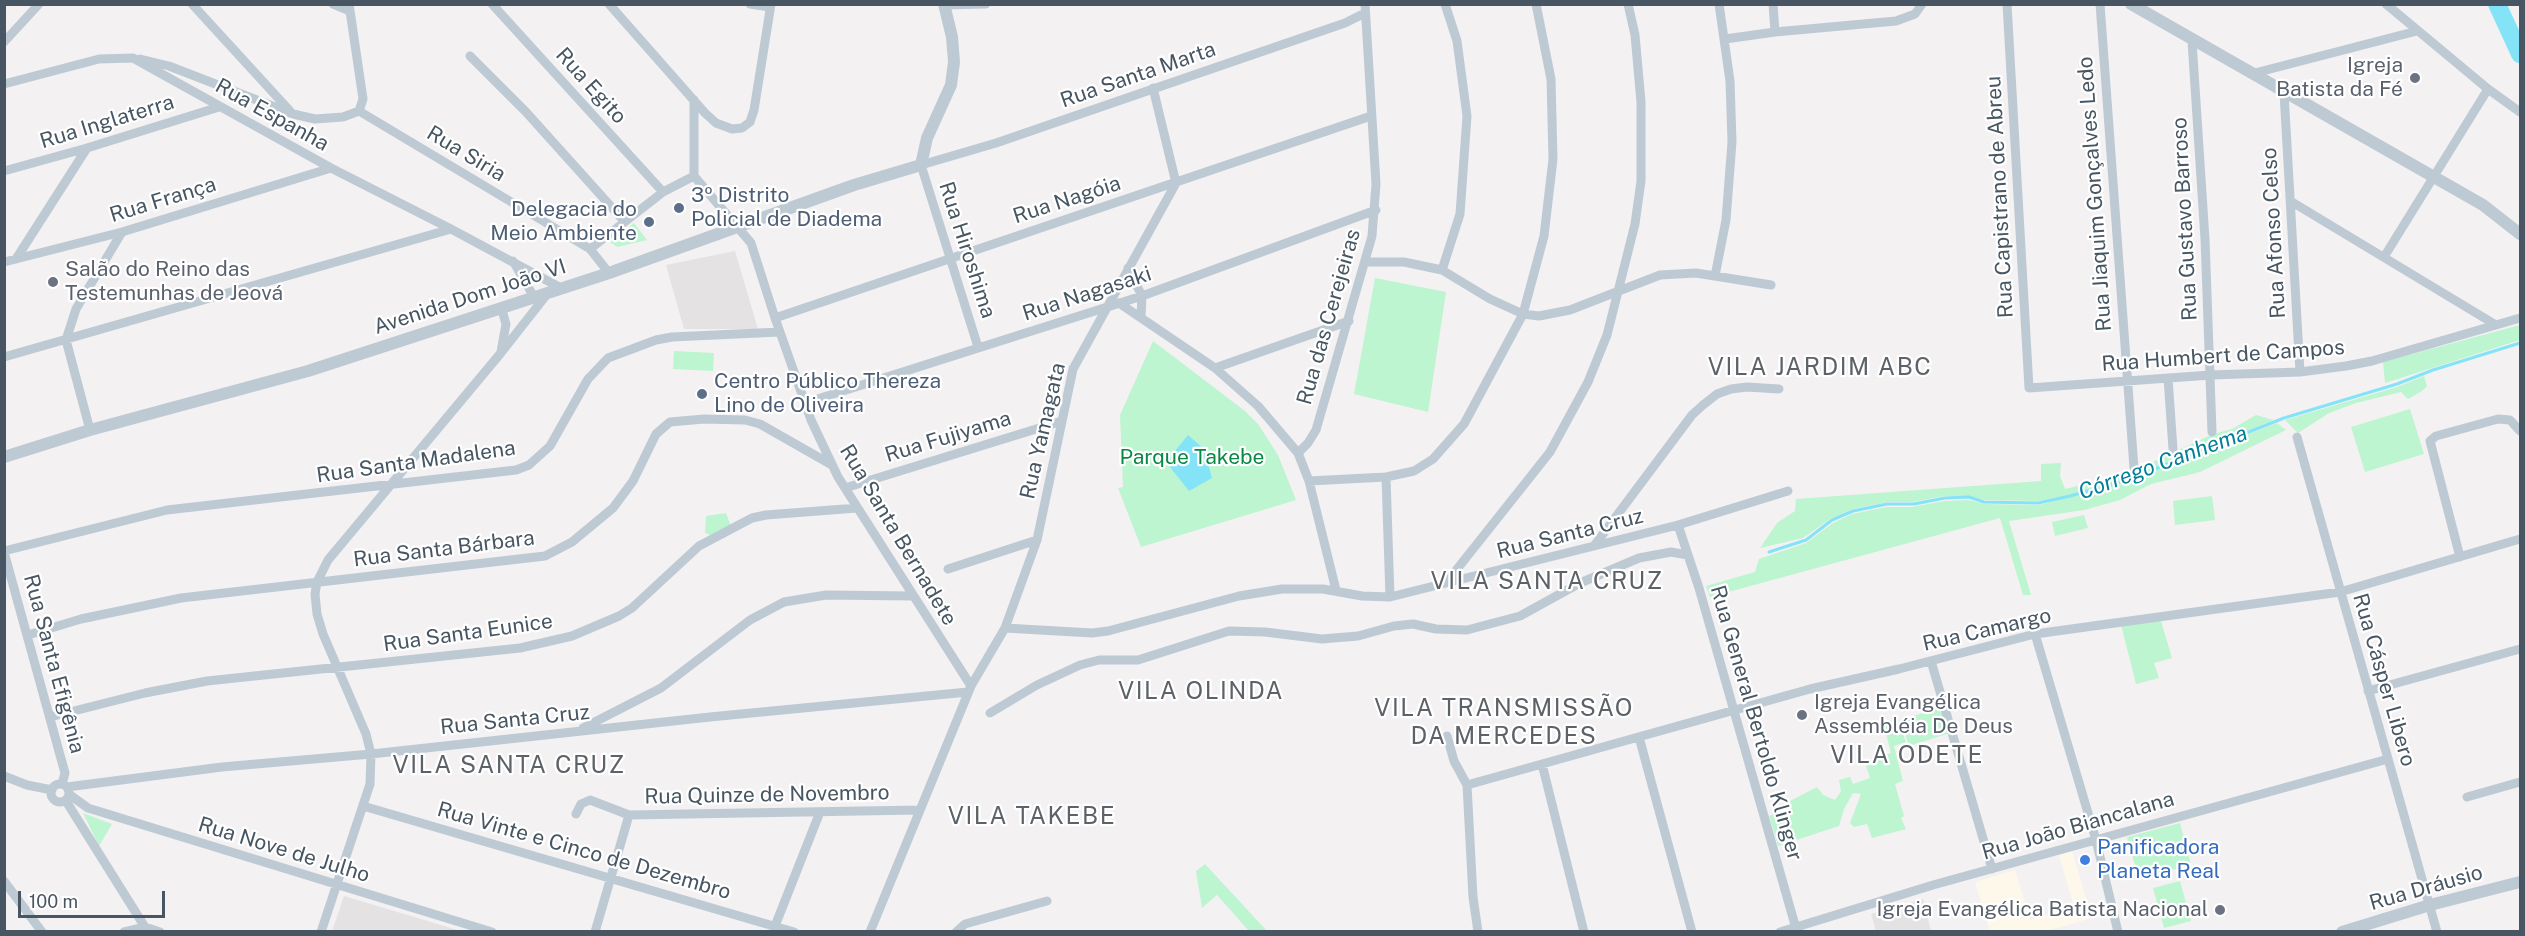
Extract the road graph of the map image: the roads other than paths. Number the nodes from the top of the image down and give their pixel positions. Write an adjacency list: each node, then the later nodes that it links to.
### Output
1 (39, 4): 27 (street)
2 (192, 4): 41 (street)
3 (333, 4): 21 (street)
4 (492, 4): 50 (street, Rua Egito)
5 (623, 4): 20 (street)
6 (750, 4): 19 (street)
7 (986, 4): 18 (street)
8 (1445, 4): 66 (street)
9 (1536, 4): 78 (street)
10 (1628, 4): 71 (street)
11 (1719, 4): 25 (street)
12 (1773, 4): 24 (street)
13 (1922, 4): 24 (street)
14 (2007, 4): 96 (street, Rua Capistrano de Abreu)
15 (2100, 4): 95 (street, Rua Jiaquim Gonçalves Ledo)
16 (2131, 4): 26 (street)
17 (2386, 4): 23 (street)
18 (944, 5): 44 (street)
19 (771, 6): 36 (street)
20 (611, 7): 36 (street)
21 (349, 8): 39 (street)
22 (1365, 9): 33 (street, Rua Santa Marta); 42 (street, Rua das Cerejeiras)
23 (2417, 31): 30 (street); 34 (street)
24 (1775, 32): 25 (street)
25 (1725, 39): 68 (street)
26 (2192, 41): 30 (street); 93 (street, Rua Gustavo Barroso)
27 (4, 42)
28 (470, 56): 53 (street)
29 (133, 58): 31 (street); 32 (street); 37 (street, Rua Espanha)
30 (2251, 74): 35 (street)
31 (216, 83): 37 (street); 41 (street)
32 (4, 84)
33 (1153, 88): 44 (street, Rua Santa Marta); 49 (street)
34 (2488, 89): 40 (street); 48 (street)
35 (2284, 93): 48 (street); 51 (street, Rua Afonso Celso)
36 (694, 100): 47 (street)
37 (208, 101): 38 (street, Rua Espanha)
38 (219, 107): 43 (street, Rua Inglaterra); 45 (street, Rua Espanha)
39 (359, 111): 41 (street); 58 (street, Rua Siria)
40 (2520, 112)
41 (293, 114)
42 (1371, 116): 49 (street, Rua Nagóia); 52 (street, Rua das Cerejeiras)
43 (87, 148): 46 (street, Rua Inglaterra); 61 (street)
44 (921, 165): 54 (street, Avenida Dom João VI); 60 (street, Rua Hiroshima)
45 (331, 168): 55 (street, Rua Espanha); 56 (street, Rua França)
46 (4, 171)
47 (694, 176): 50 (street); 54 (street, Rua Santa Bernadete)
48 (2431, 177): 57 (street); 59 (street)
49 (1176, 183): 60 (street, Rua Nagóia); 65 (street, Rua Yamagata)
50 (663, 192): 53 (street)
51 (2292, 202): 59 (street); 92 (street, Rua Afonso Celso)
52 (1376, 210): 64 (street, Rua das Cerejeiras); 73 (street, Rua Nagasaki)
53 (624, 221): 58 (street)
54 (737, 228): 67 (street, Avenida Dom João VI); 80 (street, Rua Santa Bernadete)
55 (451, 229): 62 (street, Rua Espanha); 87 (street)
56 (122, 232): 61 (street, Rua França); 87 (street)
57 (2520, 234)
58 (590, 249): 67 (street, Rua Siria)
59 (2384, 257): 85 (street)
60 (950, 258): 80 (street, Rua Nagóia); 88 (street, Rua Hiroshima)
61 (15, 259): 63 (street, Rua França)
62 (513, 261): 70 (street, Rua Espanha); 74 (street)
63 (4, 262)
64 (1367, 262): 66 (street); 82 (street, Rua das Cerejeiras)
65 (1128, 268): 73 (street); 77 (street, Rua Yamagata)
66 (1442, 270): 78 (street)
67 (609, 273): 70 (street, Avenida Dom João VI)
68 (1715, 276): 69 (street); 71 (street)
69 (1771, 285)
70 (561, 288): 72 (street, Avenida Dom João VI)
71 (1618, 292): 78 (street); 124 (street)
72 (548, 293): 74 (street, Avenida Dom João VI); 83 (street)
73 (1142, 296): 75 (street, Rua Nagasaki); 79 (street)
74 (534, 297): 76 (street, Avenida Dom João VI)
75 (1119, 303): 77 (street, Rua Nagasaki); 79 (street)
76 (501, 307): 84 (street); 100 (street, Avenida Dom João VI)
77 (1107, 307): 88 (street, Rua Nagasaki); 99 (street, Rua Yamagata)
78 (1522, 314): 109 (street)
79 (1141, 317): 91 (street)
80 (775, 318): 86 (street, Rua Santa Bernadete)
81 (2520, 318): 85 (street, Rua Humbert de Campos)
82 (1349, 321): 91 (street); 105 (street, Rua das Cerejeiras)
83 (524, 322): 84 (street); 89 (street)
84 (506, 324): 89 (street)
85 (2496, 325): 92 (street, Rua Humbert de Campos)
86 (780, 332): 98 (street, Rua Santa Bernadete); 111 (street, Rua Santa Madalena)
87 (66, 340): 90 (street); 100 (street)
88 (978, 347): 98 (street, Rua Nagasaki)
89 (500, 354): 111 (street)
90 (4, 357)
91 (1215, 368): 105 (street)
92 (2300, 372): 93 (street, Rua Humbert de Campos)
93 (2211, 375): 94 (street, Rua Humbert de Campos); 102 (street, Rua Gustavo Barroso)
94 (2168, 378): 95 (street, Rua Humbert de Campos); 104 (street)
95 (2126, 380): 96 (street, Rua Humbert de Campos); 108 (street, Rua Jiaquim Gonçalves Ledo)
96 (2030, 388)
97 (1779, 389): 118 (street)
98 (805, 403): 107 (street, Rua Santa Bernadete)
99 (1062, 421): 112 (street, Rua Fujiyama); 116 (street, Rua Yamagata)
100 (90, 430): 106 (street, Avenida Dom João VI)
101 (2520, 431): 121 (street)
102 (2212, 432)
103 (2297, 437): 126 (street, Rua Cásper Libero)
104 (2173, 449)
105 (1298, 453): 110 (street)
106 (4, 458)
107 (832, 465): 112 (street, Rua Santa Bernadete); 123 (street, Rua Santa Bárbara)
108 (2134, 468)
109 (1386, 477): 110 (street); 128 (street)
110 (1309, 481): 125 (street)
111 (389, 485): 119 (street, Rua Santa Madalena); 123 (street)
112 (845, 488): 114 (street, Rua Santa Bernadete)
113 (1788, 491): 115 (street, Rua Santa Cruz)
114 (857, 508): 127 (street, Rua Santa Bernadete); 134 (street, Rua Santa Eunice)
115 (1677, 525): 118 (street, Rua Santa Cruz); 120 (street, Rua General Bertoldo Klinger)
116 (1037, 540): 122 (street); 129 (street, Rua Yamagata)
117 (2520, 540): 121 (street, Rua Camargo)
118 (1594, 546): 124 (street, Rua Santa Cruz)
119 (4, 552): 131 (street, Rua Santa Efigênia)
120 (1688, 555): 137 (street, Rua General Bertoldo Klinger); 138 (street)
121 (2460, 557): 126 (street, Rua Camargo)
122 (948, 569)
123 (317, 582): 131 (street, Rua Santa Bárbara); 134 (street)
124 (1445, 583): 128 (street, Rua Santa Cruz)
125 (1336, 590): 128 (street, Rua Santa Cruz); 129 (street, Rua Santa Cruz)
126 (2340, 592): 130 (street, Rua Camargo); 136 (street, Rua Cásper Libero)
127 (912, 596): 135 (street, Rua Santa Bernadete); 140 (street)
128 (1390, 597)
129 (1005, 628): 135 (street, Rua Yamagata)
130 (2036, 634): 133 (street, Rua Camargo); 157 (street)
131 (28, 635): 139 (street, Rua Santa Efigênia)
132 (2520, 649): 136 (street)
133 (1931, 661): 137 (street, Rua Camargo); 158 (street)
134 (337, 668): 139 (street, Rua Santa Eunice); 143 (street)
135 (970, 689): 140 (street, Rua Santa Cruz); 153 (street, Rua Yamagata)
136 (2368, 691): 144 (street, Rua Cásper Libero)
137 (1734, 711): 142 (street, Rua Camargo); 167 (street, Rua General Bertoldo Klinger)
138 (990, 713)
139 (51, 717): 150 (street, Rua Santa Efigênia)
140 (579, 731): 143 (street, Rua Santa Cruz)
141 (1447, 736): 148 (street)
142 (1639, 737): 145 (street, Rua Camargo); 179 (street)
143 (371, 754): 150 (street, Rua Santa Cruz); 152 (street)
144 (2388, 759): 157 (street, Rua João Biancalana); 164 (street, Rua Cásper Libero)
145 (1542, 764): 148 (street, Rua Camargo); 178 (street)
146 (4, 776): 149 (street)
147 (2520, 782): 151 (street)
148 (1467, 785): 177 (street)
149 (52, 790): 150 (street); 150 (street)
150 (66, 792): 162 (street, Rua Nove de Julho); 166 (street)
151 (2467, 797)
152 (363, 806): 159 (street, Rua Vinte e Cinco de Dezembro); 162 (street)
153 (919, 810): 154 (street, Rua Quinze de Novembro); 175 (street, Rua Yamagata)
154 (820, 812): 156 (street, Rua Quinze de Novembro); 165 (street)
155 (576, 814): 156 (street)
156 (629, 815): 159 (street, Rua Quinze de Novembro)
157 (2096, 840): 158 (street, Rua João Biancalana); 181 (street)
158 (1992, 869): 167 (street, Rua João Biancalana)
159 (611, 879): 165 (street, Rua Vinte e Cinco de Dezembro); 173 (street, Rua Quinze de Novembro)
160 (4, 881): 168 (street)
161 (2520, 882): 164 (street, Rua Dráusio)
162 (337, 886): 171 (street); 172 (street, Rua Nove de Julho)
163 (1047, 902): 176 (street)
164 (2430, 905): 182 (street, Rua Dráusio); 183 (street, Rua Cásper Libero)
165 (775, 926): 174 (street, Rua Vinte e Cinco de Dezembro)
166 (147, 929): 169 (street); 170 (street)
167 (1796, 929): 180 (street, Rua João Biancalana)
168 (42, 932)
169 (124, 932)
170 (160, 932)
171 (321, 932)
172 (492, 932)
173 (595, 932)
174 (794, 932)
175 (870, 932)
176 (956, 932)
177 (1478, 932)
178 (1584, 932)
179 (1692, 932)
180 (1780, 932)
181 (2118, 932)
182 (2342, 932)
183 (2437, 932)

